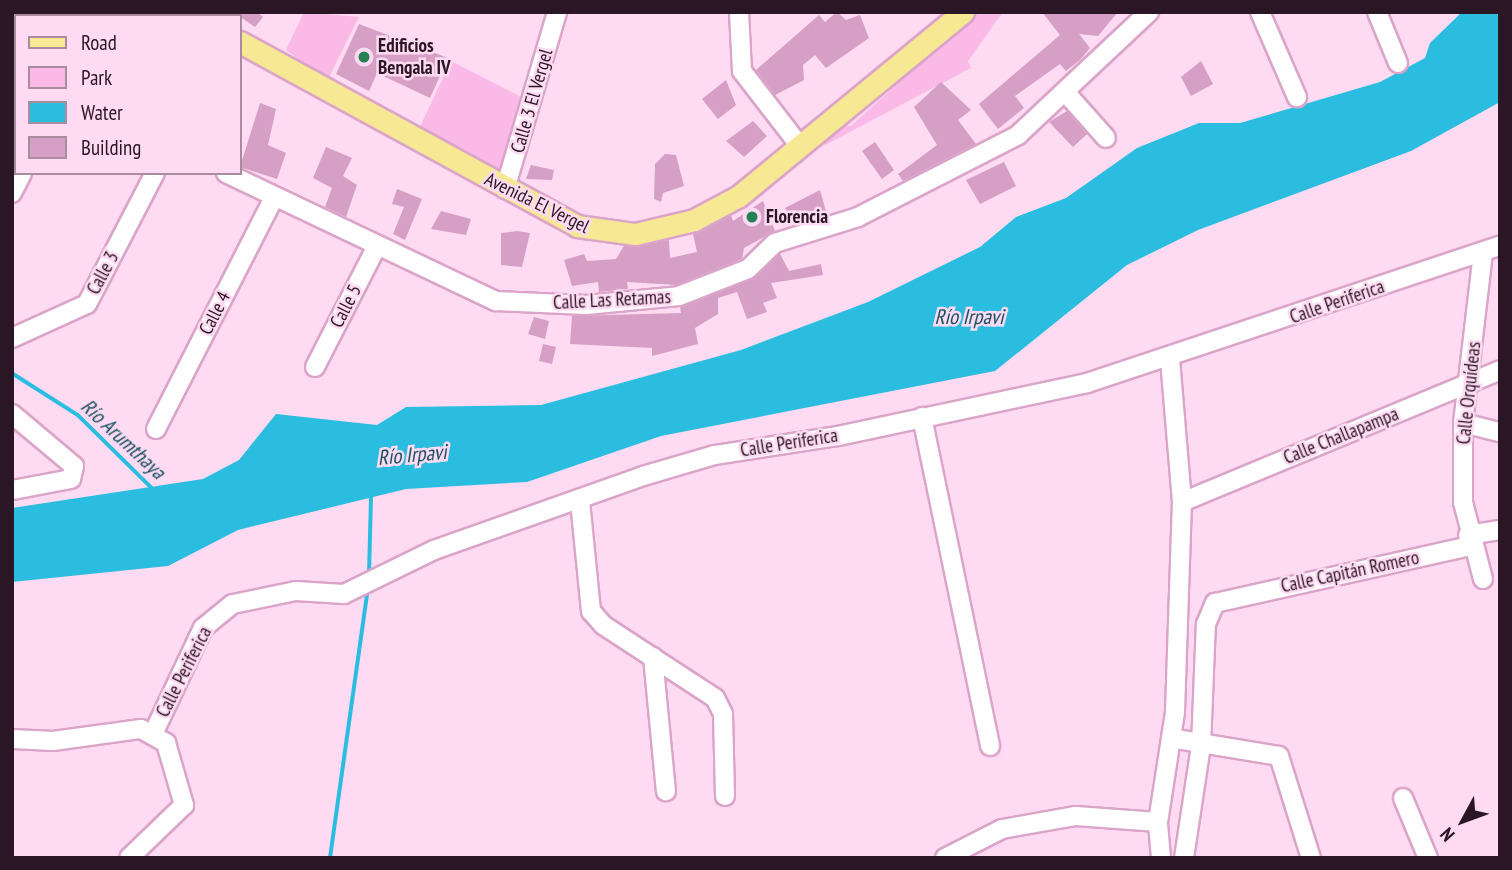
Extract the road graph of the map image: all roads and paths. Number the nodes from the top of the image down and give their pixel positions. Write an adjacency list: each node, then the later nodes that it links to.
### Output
1 (557, 12): 16 (street, Calle 3 El Vergel)
2 (739, 12): 12 (street)
3 (963, 12): 12 (main road, Avenida El Vergel)
4 (1149, 12): 9 (street, Calle Las Retamas)
5 (1260, 12): 10 (street)
6 (1377, 12): 8 (street)
7 (242, 43): 16 (main road, Avenida El Vergel)
8 (1398, 63)
9 (1066, 93): 11 (street); 19 (street, Calle Las Retamas)
10 (1297, 97)
11 (1106, 138)
12 (800, 146): 16 (main road, Avenida El Vergel)
13 (21, 175): 17 (street)
14 (154, 175): 21 (street, Calle 3)
15 (230, 175): 18 (street, Calle Las Retamas)
16 (505, 189)
17 (12, 193)
18 (274, 197): 19 (street, Calle Las Retamas); 29 (street, Calle 4)
19 (377, 246): 23 (street, Calle 5)
20 (1491, 249): 22 (street, Calle Periferica); 25 (street, Calle Orquídeas)
21 (14, 338)
22 (1170, 359): 27 (street, Calle Periferica); 33 (street)
23 (315, 367)
24 (1500, 370): 25 (street, Calle Challapampa)
25 (1470, 383): 28 (street, Calle Orquídeas); 33 (street, Calle Challapampa)
26 (12, 414): 31 (street)
27 (922, 416): 32 (street, Calle Periferica); 41 (street)
28 (1463, 423): 30 (street); 35 (street, Calle Orquídeas)
29 (156, 429)
30 (1500, 432)
31 (12, 490)
32 (580, 501): 37 (street); 38 (street, Calle Periferica)
33 (1181, 502): 39 (street)
34 (1500, 530): 35 (street, Calle Capitán Romero)
35 (1469, 540): 36 (street, Calle Orquídeas); 42 (street, Calle Capitán Romero)
36 (1483, 579)
37 (653, 657): 43 (street); 44 (street)
38 (154, 732): 40 (street); 47 (street)
39 (1171, 738): 42 (street); 46 (street)
40 (12, 739)
41 (990, 746)
42 (1200, 746): 50 (street); 51 (street)
43 (666, 790)
44 (725, 796)
45 (1403, 798): 52 (street)
46 (1158, 822): 48 (street); 49 (street)
47 (129, 858)
48 (944, 858)
49 (1161, 858)
50 (1184, 858)
51 (1311, 858)
52 (1428, 858)

